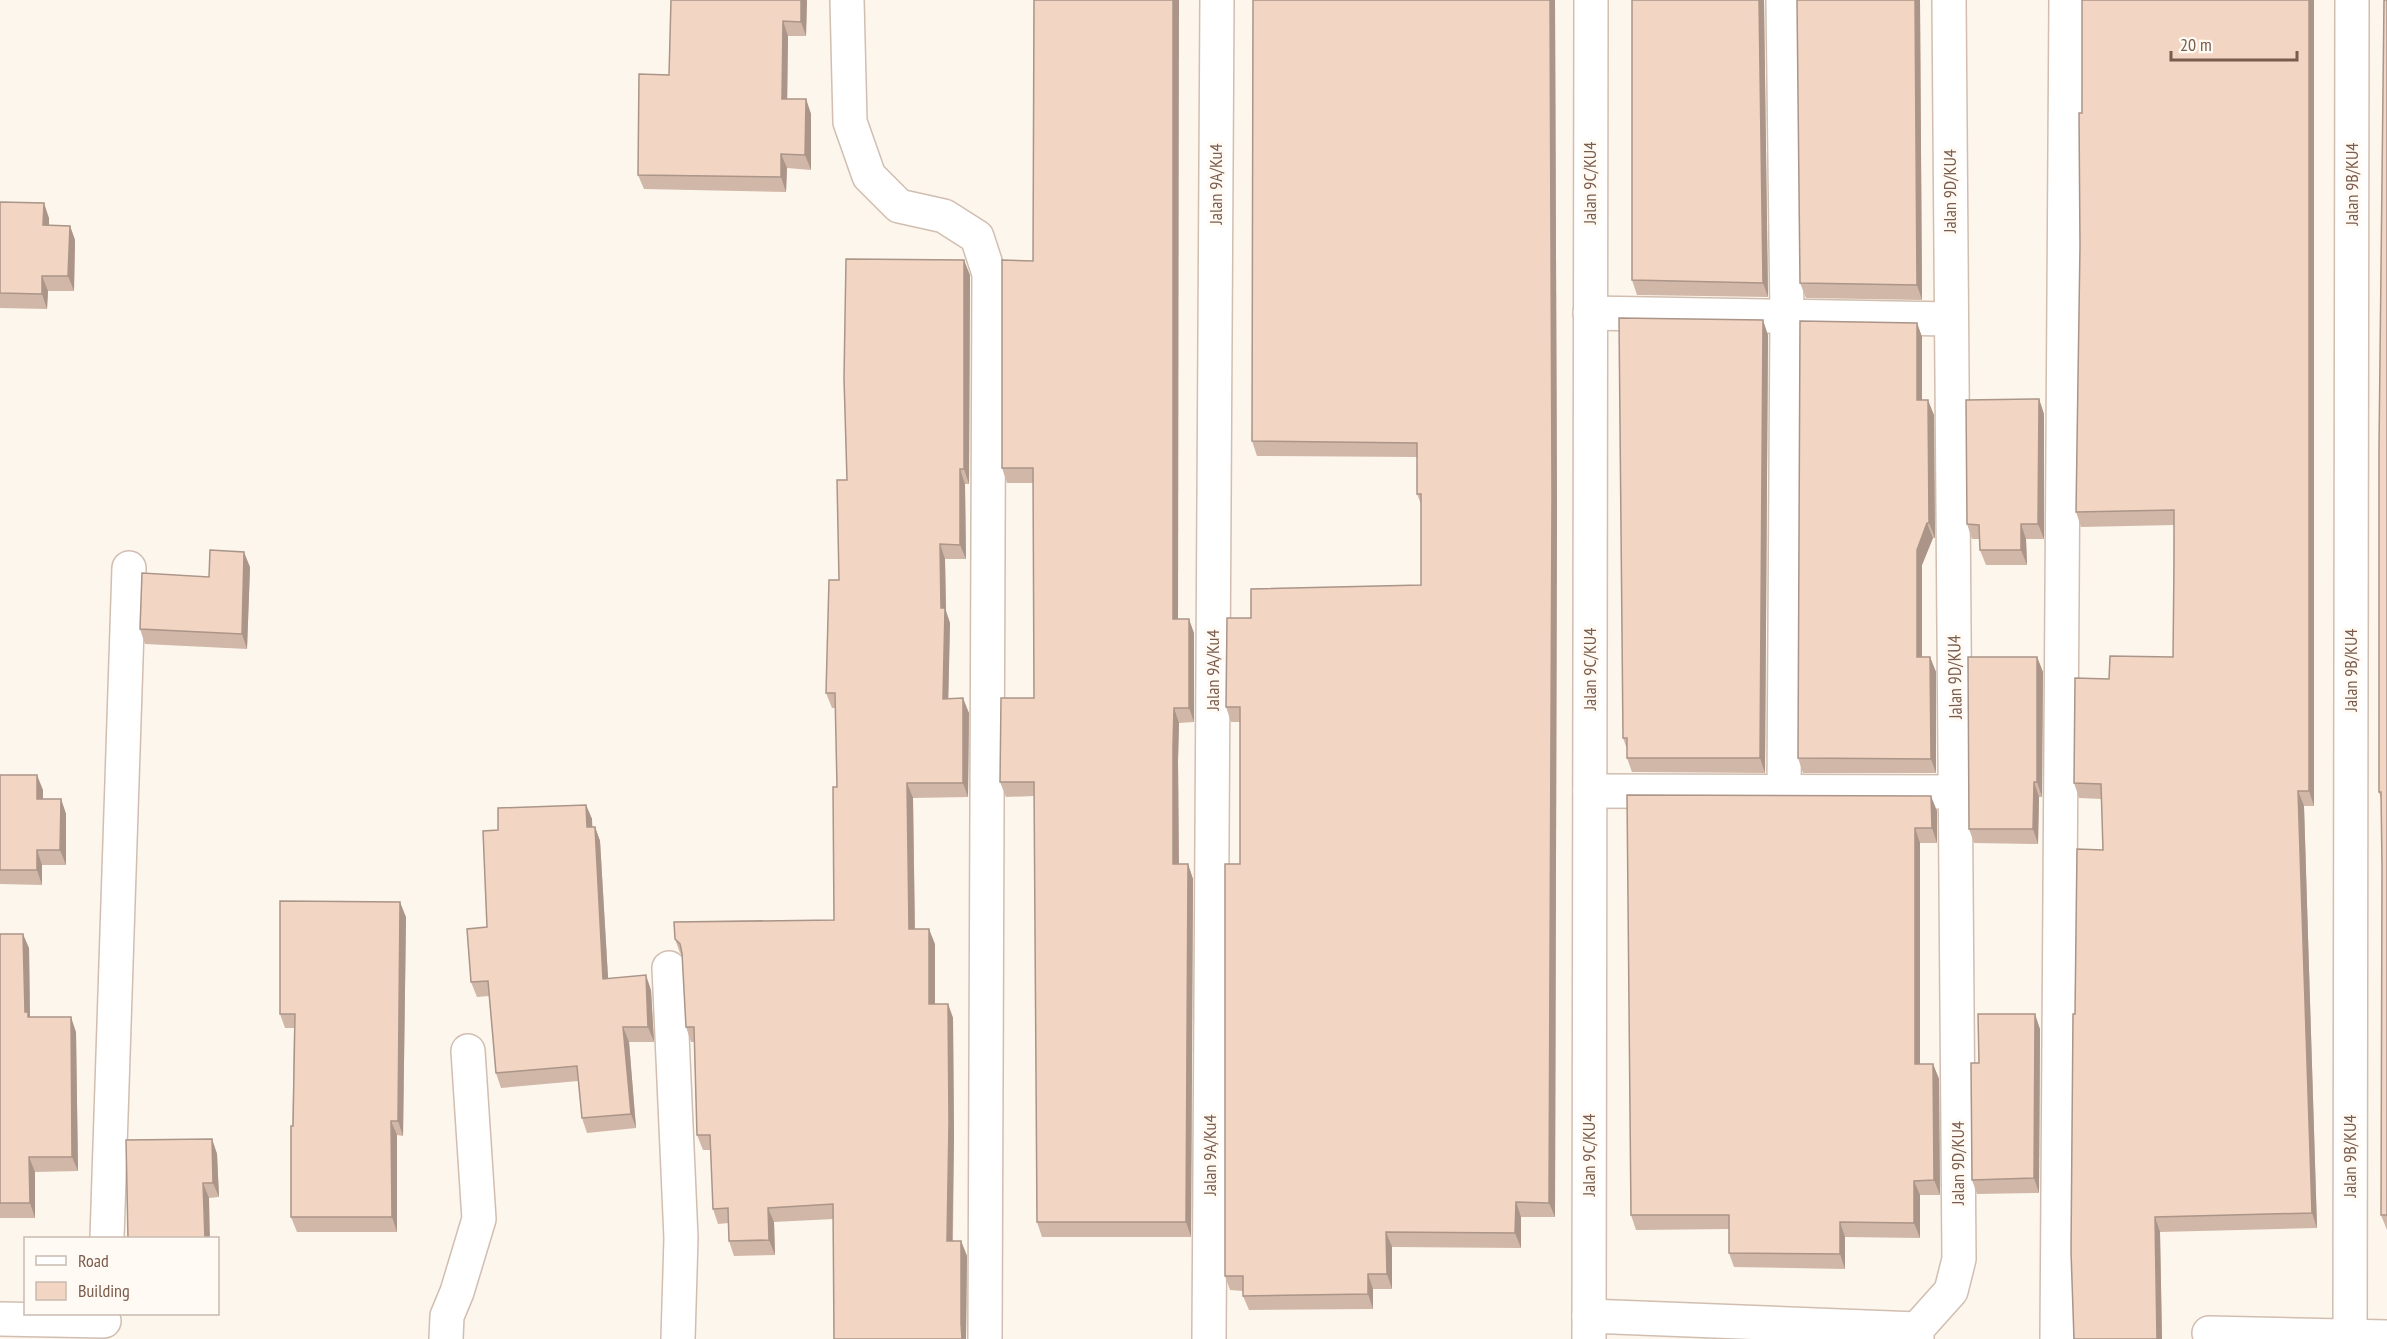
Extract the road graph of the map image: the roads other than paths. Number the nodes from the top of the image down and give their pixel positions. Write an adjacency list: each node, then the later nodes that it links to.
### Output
1 (847, 0): 27 (street)
2 (1217, 0): 28 (street, Jalan 9A/Ku4)
3 (1591, 0): 8 (street, Jalan 9C/KU4)
4 (1783, 0): 9 (street)
5 (1949, 0): 10 (street, Jalan 9D/KU4)
6 (2066, 0): 29 (street)
7 (2352, 0): 24 (street, Jalan 9B/KU4)
8 (1590, 313): 9 (street); 12 (street, Jalan 9C/KU4)
9 (1786, 316): 10 (street); 13 (street)
10 (1951, 320): 14 (street, Jalan 9D/KU4)
11 (129, 568): 17 (street)
12 (1590, 791): 13 (street); 20 (street, Jalan 9C/KU4)
13 (1784, 791): 14 (street)
14 (1956, 792): 22 (street, Jalan 9D/KU4)
15 (669, 968): 26 (street)
16 (468, 1051): 25 (street)
17 (107, 1237)
18 (0, 1319): 19 (street)
19 (104, 1325)
20 (1589, 1328): 22 (street)
21 (2210, 1333): 24 (street)
22 (1917, 1334)
23 (2387, 1337): 24 (street)
24 (2350, 1338)
25 (446, 1339)
26 (678, 1339)
27 (985, 1339)
28 (1209, 1339)
29 (2057, 1339)

